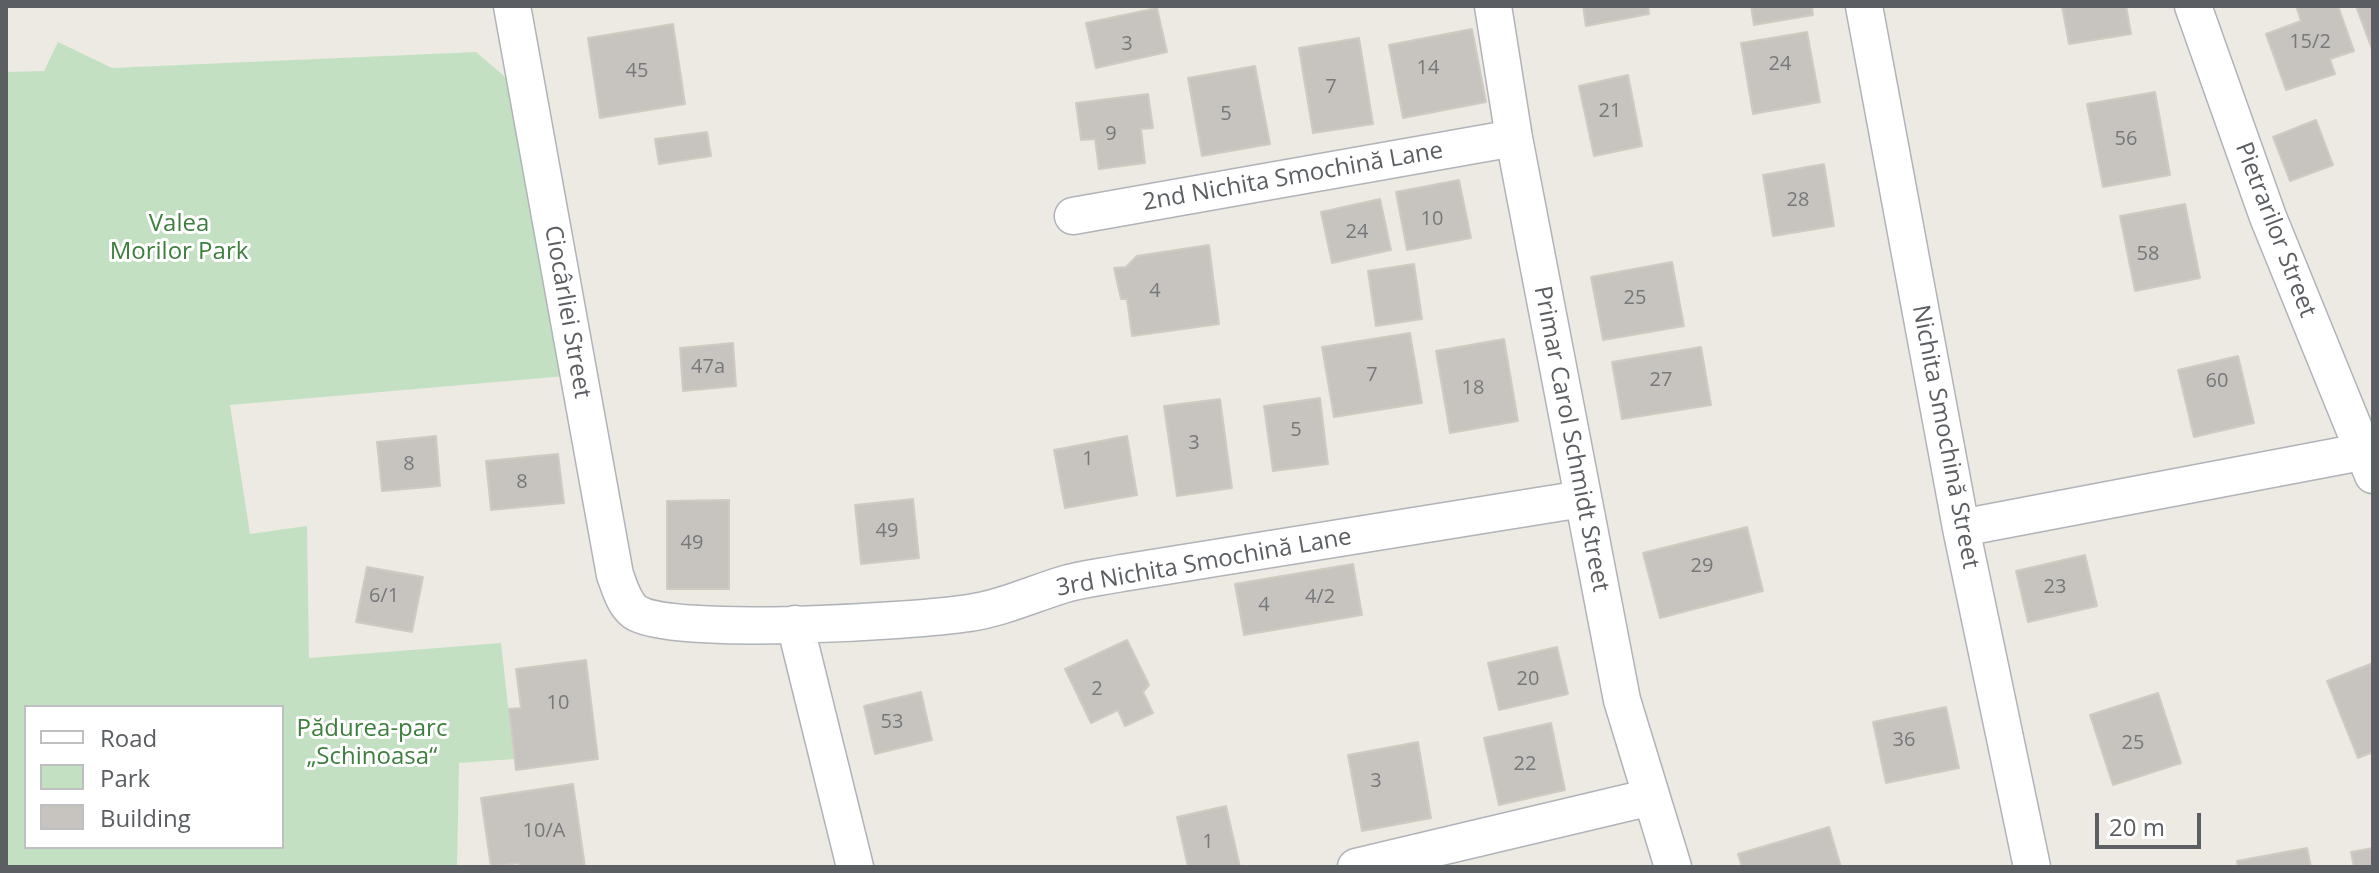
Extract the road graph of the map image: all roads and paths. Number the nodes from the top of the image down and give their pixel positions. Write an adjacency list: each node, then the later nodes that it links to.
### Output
1 (512, 6): 10 (street, Ciocârliei Street)
2 (1493, 6): 5 (street, Primar Carol Schmidt Street)
3 (1864, 6): 9 (street, Nichita Smochină Street)
4 (2193, 6): 7 (street, Pietrarilor Street)
5 (1514, 138): 6 (street, 2nd Nichita Smochină Lane); 8 (street, Primar Carol Schmidt Street)
6 (1073, 216)
7 (2367, 464): 9 (street, Pietrarilor Street)
8 (1582, 499): 11 (street, 3rd Nichita Smochină Lane); 12 (street, Primar Carol Schmidt Street)
9 (1961, 528): 16 (street, Nichita Smochină Street)
10 (636, 612): 11 (street, 3rd Nichita Smochină Lane)
11 (795, 624): 13 (street)
12 (1651, 797): 14 (street); 15 (street, Primar Carol Schmidt Street)
13 (855, 867)
14 (1356, 867)
15 (1673, 867)
16 (2032, 867)

